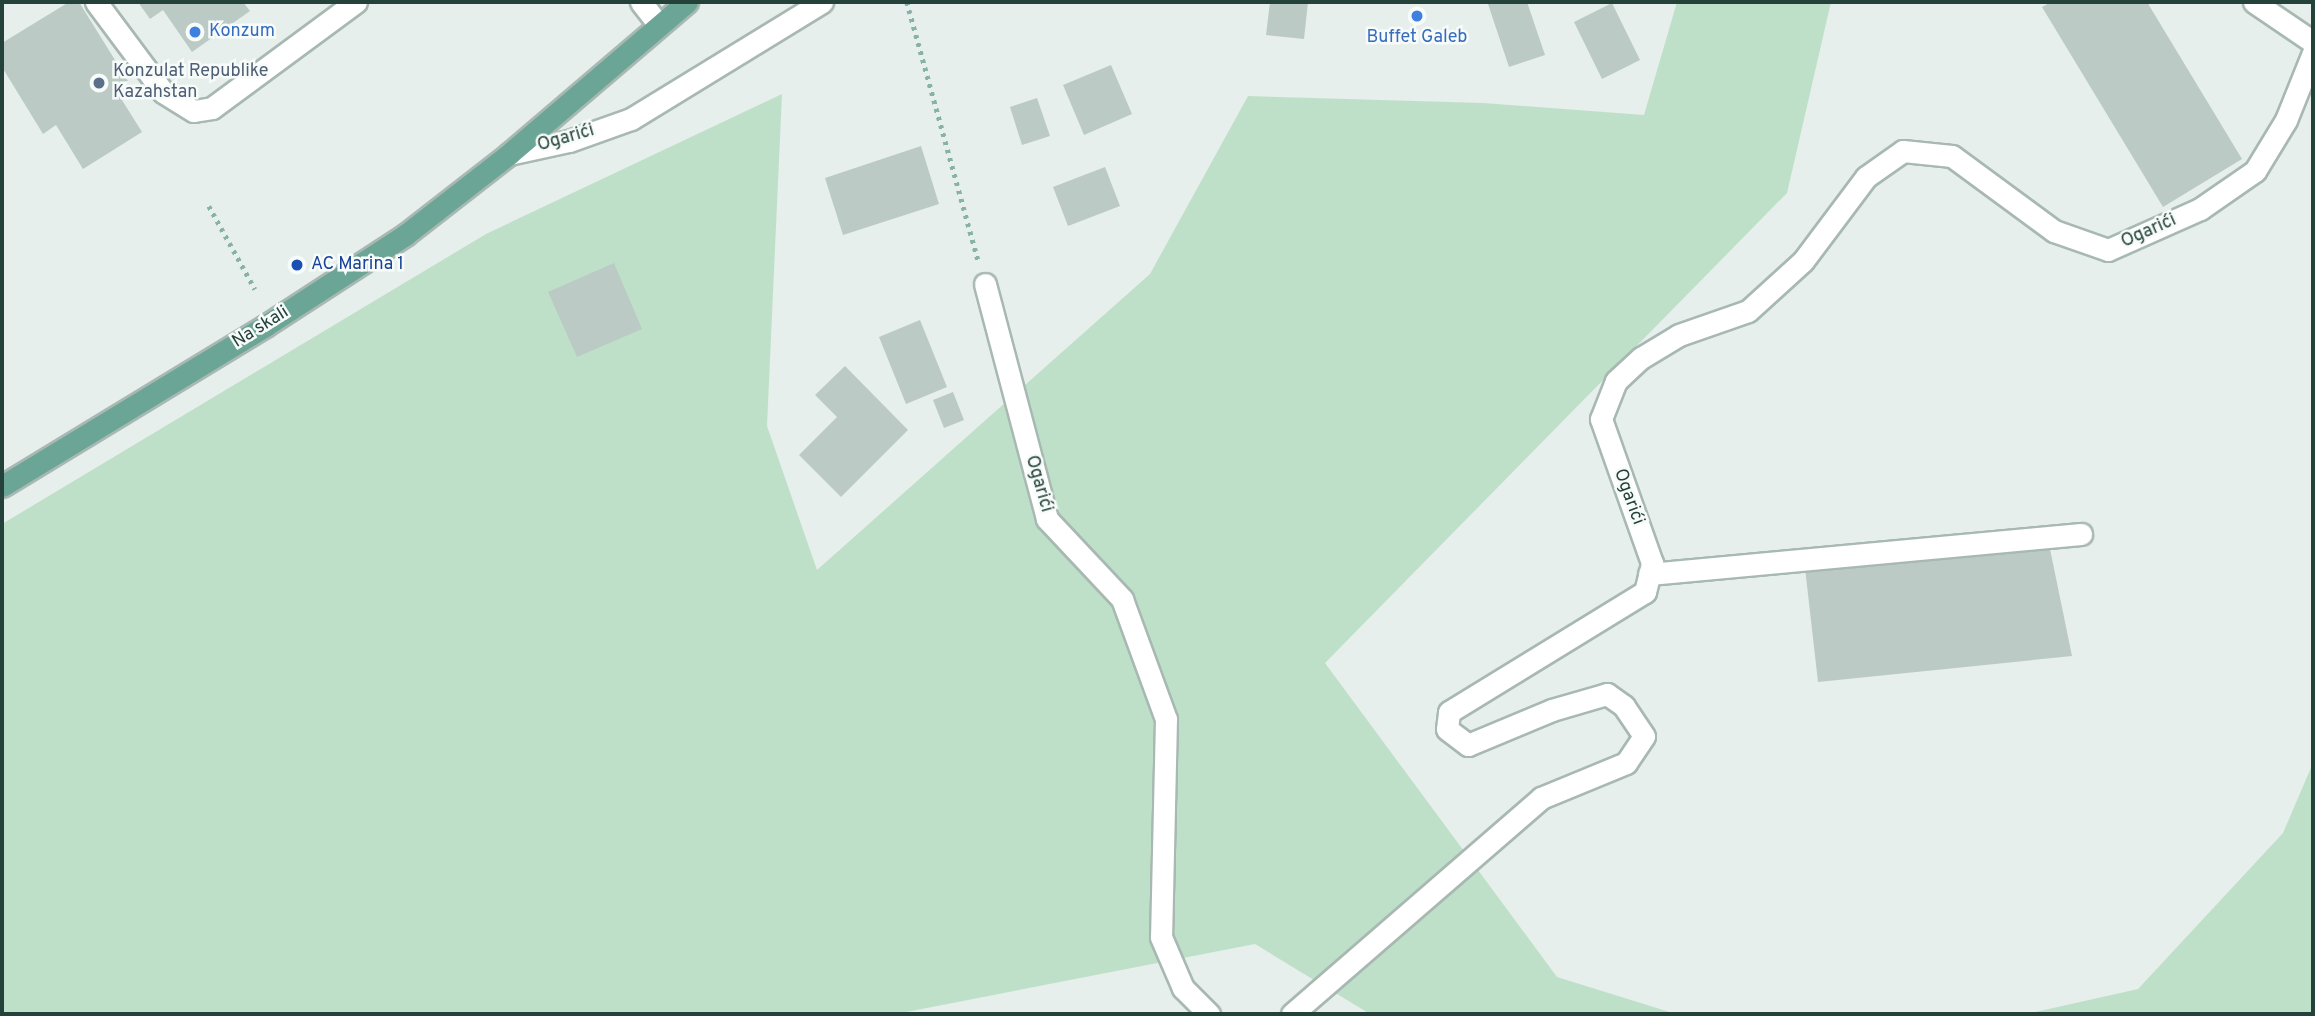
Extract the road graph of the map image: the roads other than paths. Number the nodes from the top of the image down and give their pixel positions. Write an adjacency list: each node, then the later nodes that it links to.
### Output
1 (96, 2): 6 (street)
2 (641, 2): 7 (street)
3 (687, 2): 7 (main road, Ogarići)
4 (822, 2): 10 (street, Ogarići)
5 (2254, 2): 8 (street)
6 (351, 3)
7 (659, 25): 10 (main road, Ogarići)
8 (2313, 42)
9 (2313, 53): 14 (street, Ogarići)
10 (509, 153): 12 (main road, Na skali)
11 (985, 284): 15 (street, Ogarići)
12 (2, 486)
13 (2081, 534): 14 (street)
14 (1649, 574): 16 (street)
15 (1209, 1014)
16 (1293, 1014)

